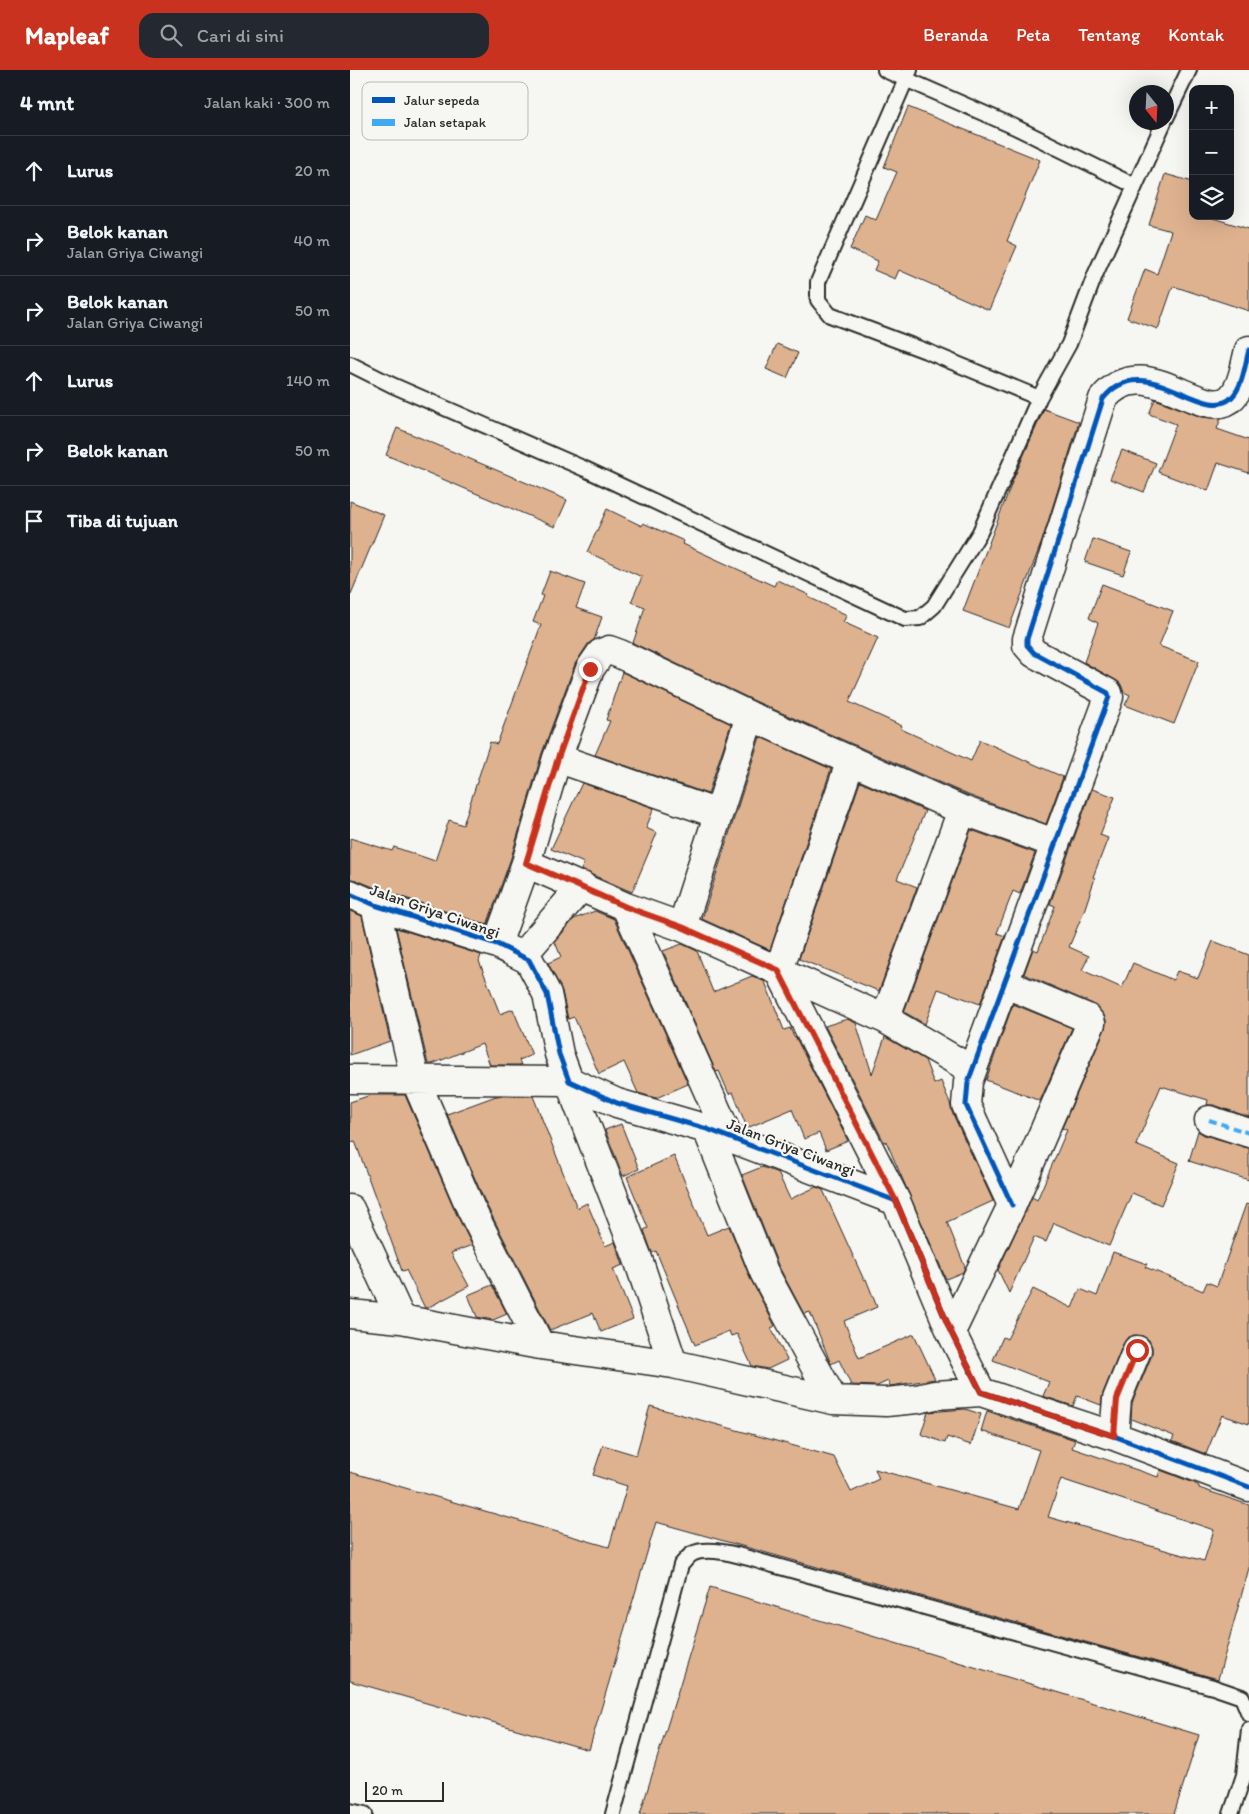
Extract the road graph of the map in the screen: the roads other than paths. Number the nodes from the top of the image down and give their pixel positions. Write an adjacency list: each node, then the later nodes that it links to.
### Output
1 (885, 70): 3 (lane)
2 (1189, 70): 4 (lane)
3 (908, 74): 6 (lane); 9 (lane)
4 (1174, 101)
5 (1160, 130): 6 (lane)
6 (1135, 186): 9 (lane)
7 (1249, 350): 15 (street)
8 (350, 364): 9 (lane)
9 (1040, 398)
10 (750, 716): 11 (street); 12 (street); 14 (street)
11 (558, 758): 14 (street); 16 (street)
12 (850, 760): 13 (street); 24 (street)
13 (962, 810): 15 (street); 26 (street)
14 (718, 814): 21 (street)
15 (1054, 843): 25 (street)
16 (526, 863): 17 (street); 22 (street)
17 (582, 886): 20 (street); 23 (street)
18 (350, 894): 19 (street, Jalan Griya Ciwangi)
19 (374, 905): 22 (street, Jalan Griya Ciwangi); 29 (street)
20 (626, 907): 21 (street); 32 (street)
21 (682, 927): 24 (street)
22 (497, 944): 23 (street, Jalan Griya Ciwangi)
23 (522, 956): 30 (street, Jalan Griya Ciwangi)
24 (778, 970): 26 (street); 34 (street)
25 (1004, 983): 27 (street); 35 (street)
26 (885, 1019): 27 (street)
27 (972, 1070): 35 (street)
28 (350, 1079): 29 (street)
29 (415, 1079): 30 (street); 40 (street)
30 (569, 1081): 32 (street, Jalan Griya Ciwangi); 42 (street)
31 (1209, 1120): 33 (street)
32 (717, 1132): 34 (street, Jalan Griya Ciwangi); 44 (street)
33 (1249, 1133)
34 (896, 1201): 39 (street)
35 (1012, 1204): 39 (street)
36 (350, 1209): 38 (street)
37 (350, 1314): 38 (street)
38 (401, 1318): 40 (street)
39 (951, 1332): 43 (street)
40 (540, 1345): 42 (street)
41 (1137, 1350): 45 (street)
42 (673, 1364): 44 (street)
43 (981, 1392): 44 (street); 45 (street)
44 (834, 1400)
45 (1114, 1436): 46 (street)
46 (1249, 1487)
47 (1249, 1714): 51 (lane)
48 (1249, 1728): 52 (lane)
49 (350, 1811): 50 (lane)
50 (365, 1814)
51 (613, 1814)
52 (1230, 1814)

